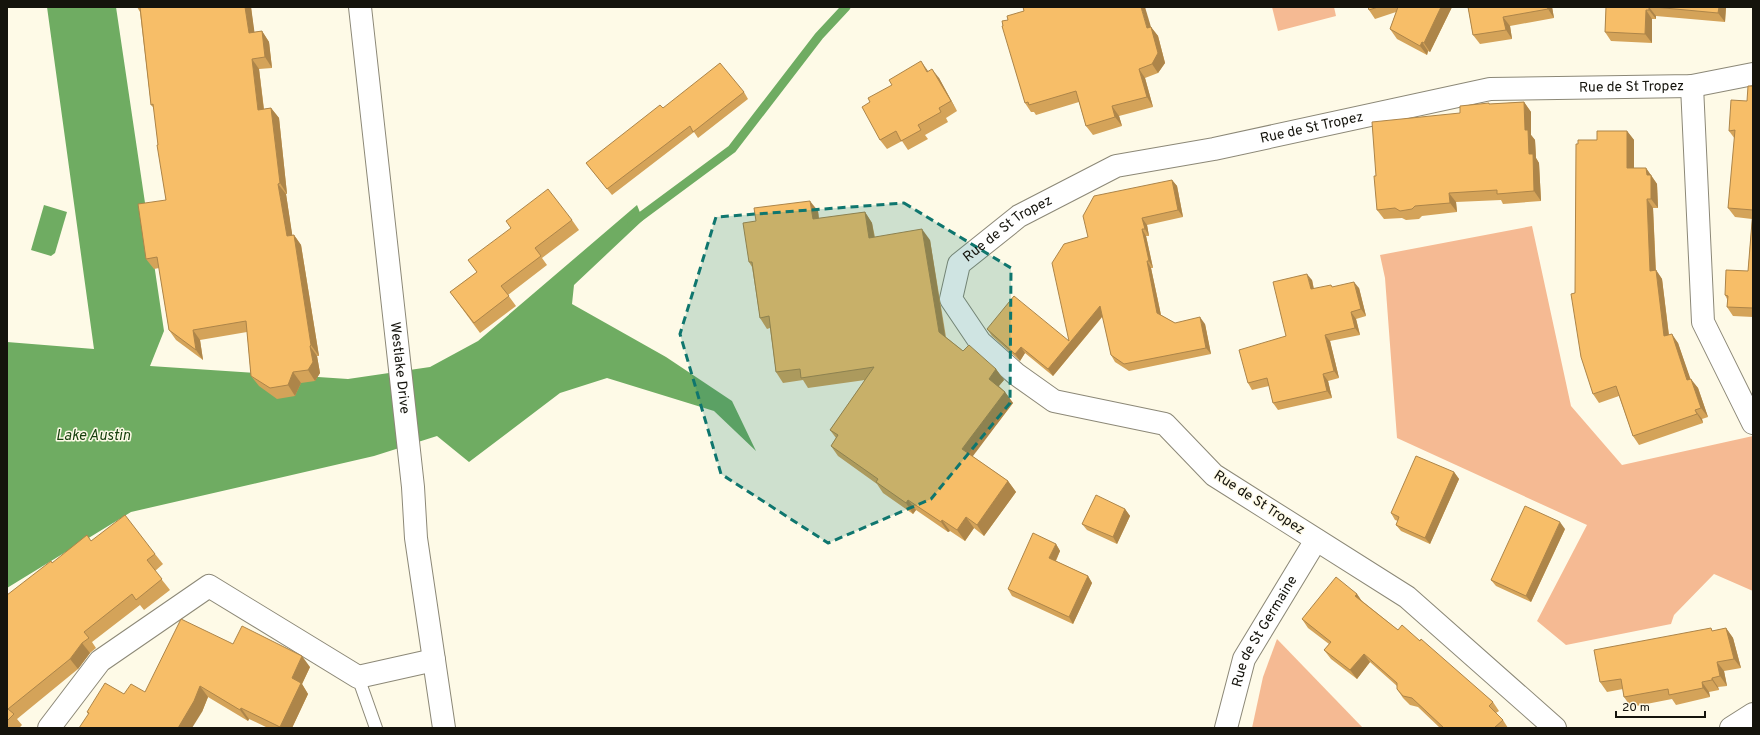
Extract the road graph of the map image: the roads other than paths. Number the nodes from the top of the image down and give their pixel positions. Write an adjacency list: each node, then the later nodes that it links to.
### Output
1 (360, 7): 6 (street, Westlake Drive)
2 (1753, 74): 3 (street, Rue de St Tropez)
3 (1692, 86): 4 (street, Rue de St Tropez); 5 (street, Rue de St Tropez)
4 (1753, 423)
5 (1316, 540): 12 (street, Rue de St Germaine); 13 (street, Rue de St Tropez)
6 (434, 660): 7 (street); 11 (street, Westlake Drive)
7 (358, 677): 9 (street); 10 (lane)
8 (1753, 714): 14 (street)
9 (49, 728)
10 (376, 728)
11 (444, 728)
12 (1226, 728)
13 (1555, 728)
14 (1731, 728)

